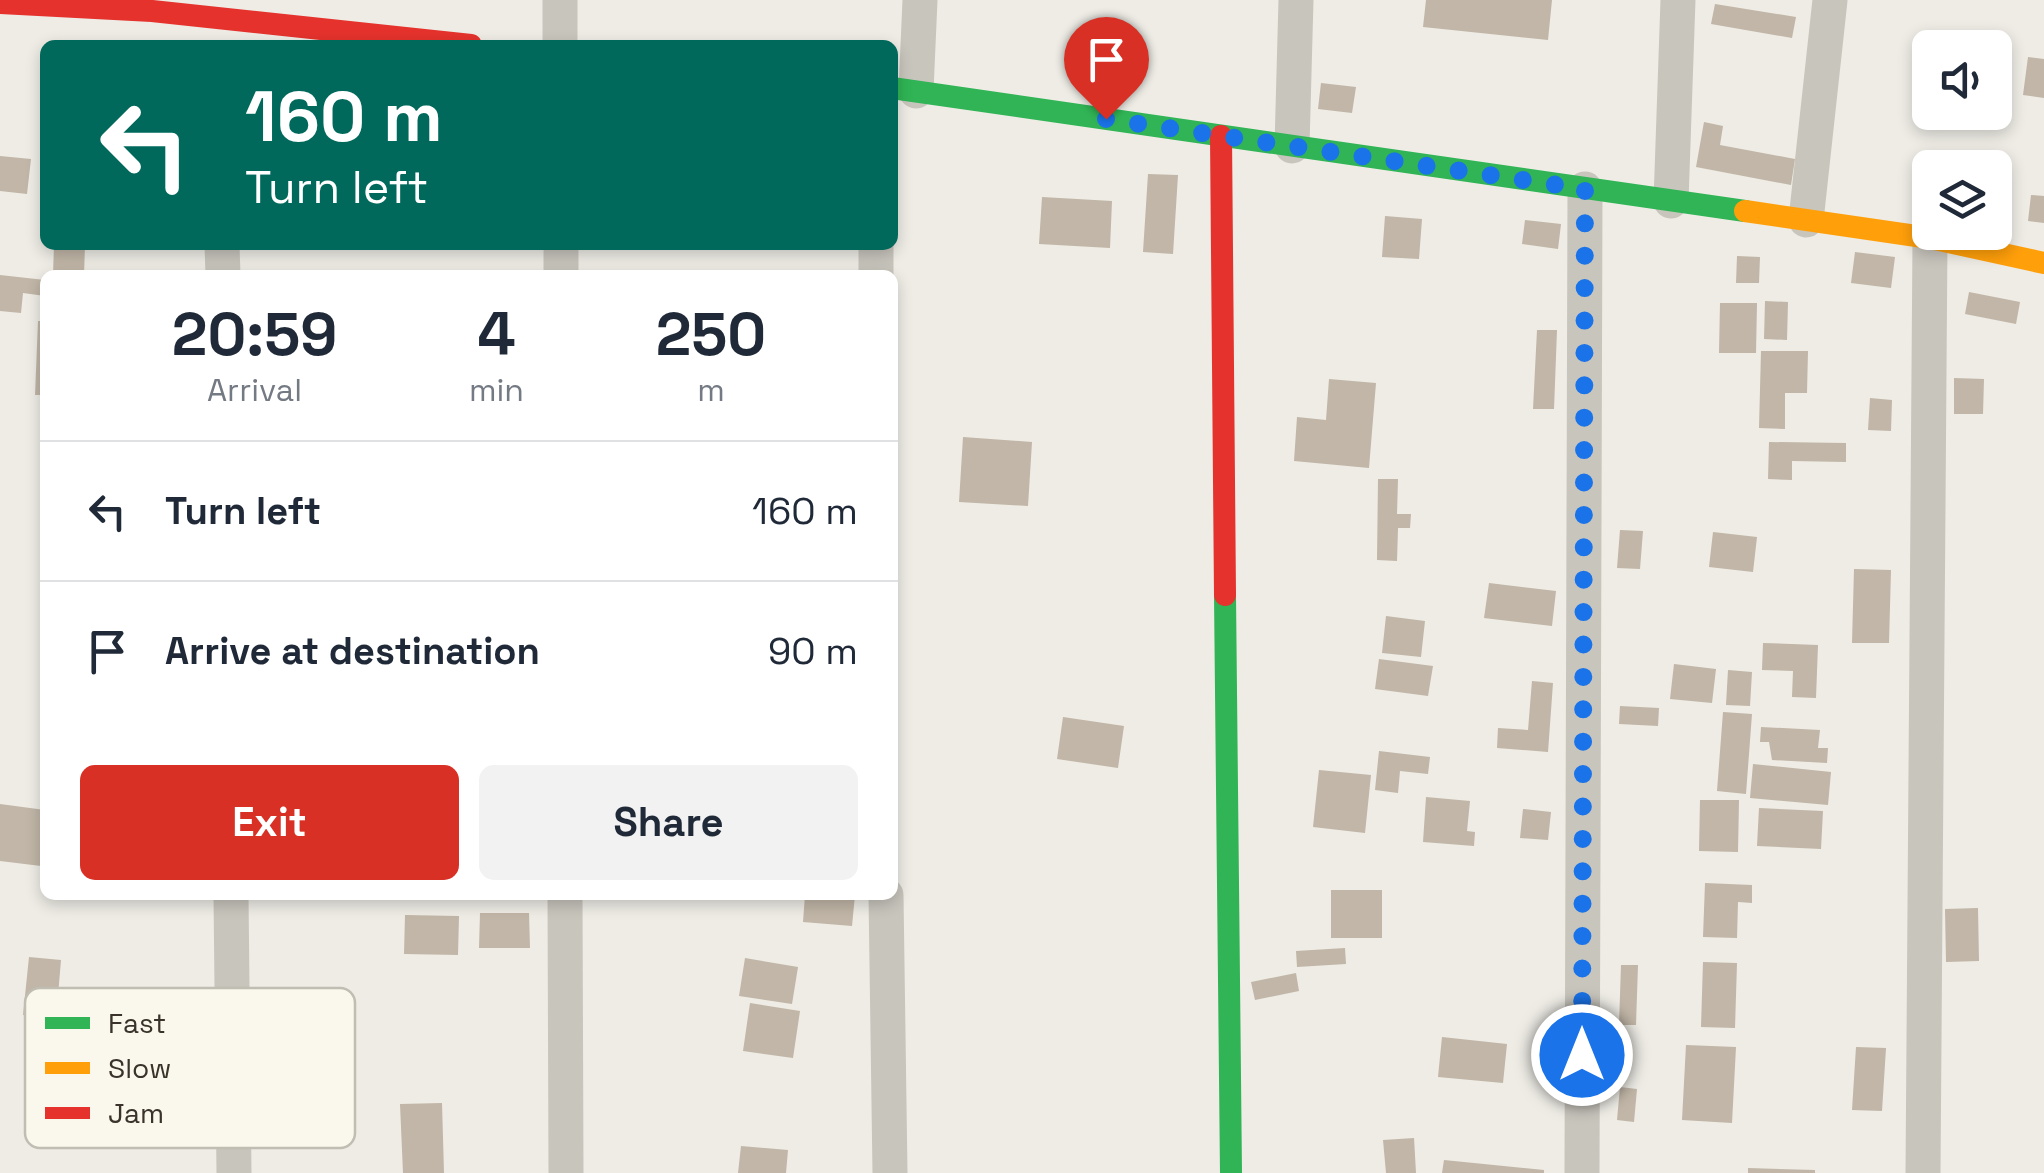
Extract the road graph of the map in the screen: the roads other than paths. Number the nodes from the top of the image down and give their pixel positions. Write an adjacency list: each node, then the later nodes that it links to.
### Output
1 (560, 0): 10 (street)
2 (920, 0): 11 (street)
3 (1296, 0): 13 (street)
4 (1678, 0): 15 (street)
5 (1830, 0): 16 (street)
6 (0, 3): 7 (main road)
7 (152, 6): 8 (main road)
8 (219, 33): 9 (main road)
9 (366, 40)
10 (560, 40)
11 (904, 89): 12 (main road)
12 (1221, 136): 13 (main road); 29 (main road)
13 (1292, 146): 14 (main road)
14 (1585, 189): 15 (main road); 30 (street)
15 (1671, 201): 16 (main road)
16 (1806, 220): 17 (main road)
17 (1912, 235)
18 (1930, 250): 31 (street)
19 (1985, 250): 20 (main road)
20 (2044, 263)
21 (230, 900): 24 (street)
22 (565, 900): 27 (street)
23 (886, 900): 28 (street)
24 (231, 988)
25 (234, 1148): 26 (street)
26 (234, 1173)
27 (566, 1173)
28 (890, 1173)
29 (1231, 1173)
30 (1582, 1173)
31 (1923, 1173)

